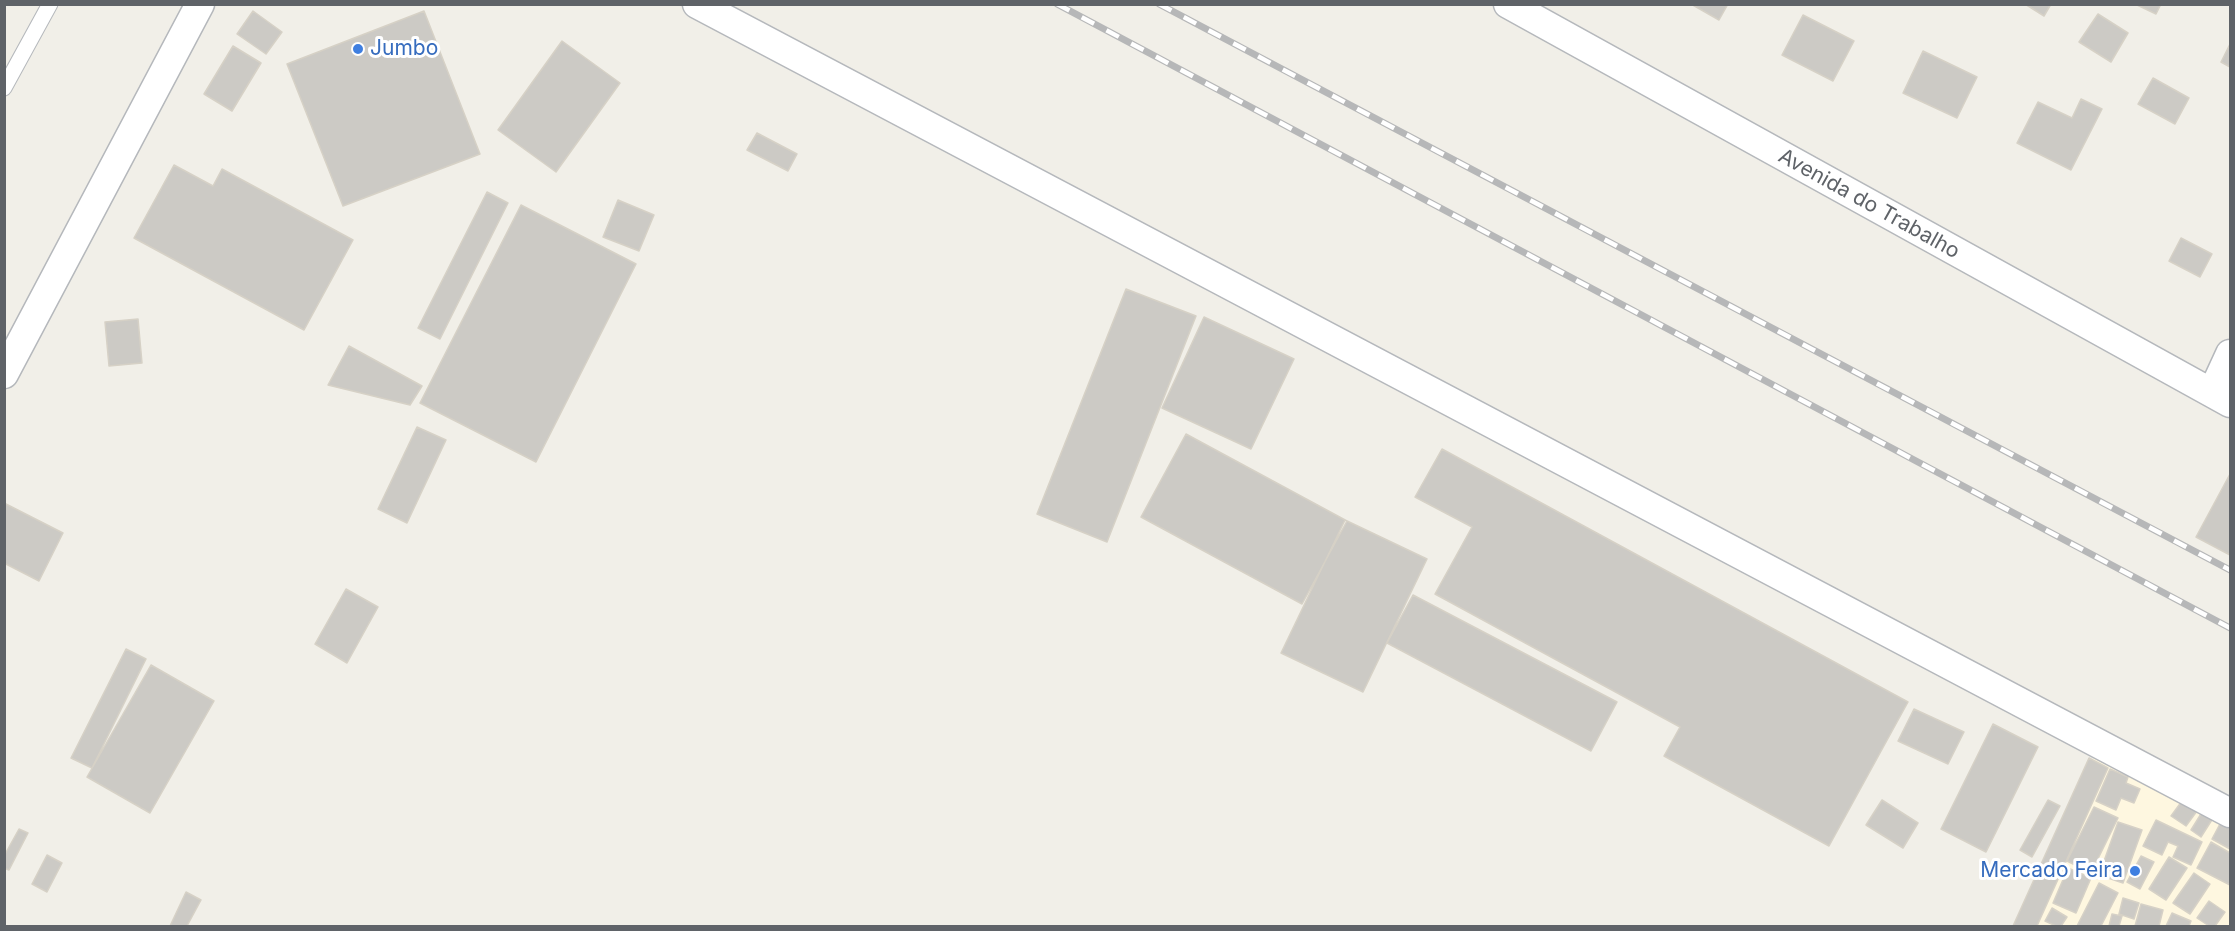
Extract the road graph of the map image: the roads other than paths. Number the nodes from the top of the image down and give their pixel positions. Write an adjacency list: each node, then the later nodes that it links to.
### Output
1 (50, 4): 5 (lane)
2 (200, 4): 7 (street)
3 (698, 4): 9 (street)
4 (1509, 4): 8 (street, Avenida do Trabalho)
5 (4, 88)
6 (2230, 354): 8 (street)
7 (4, 374)
8 (2221, 398)
9 (2230, 813)

